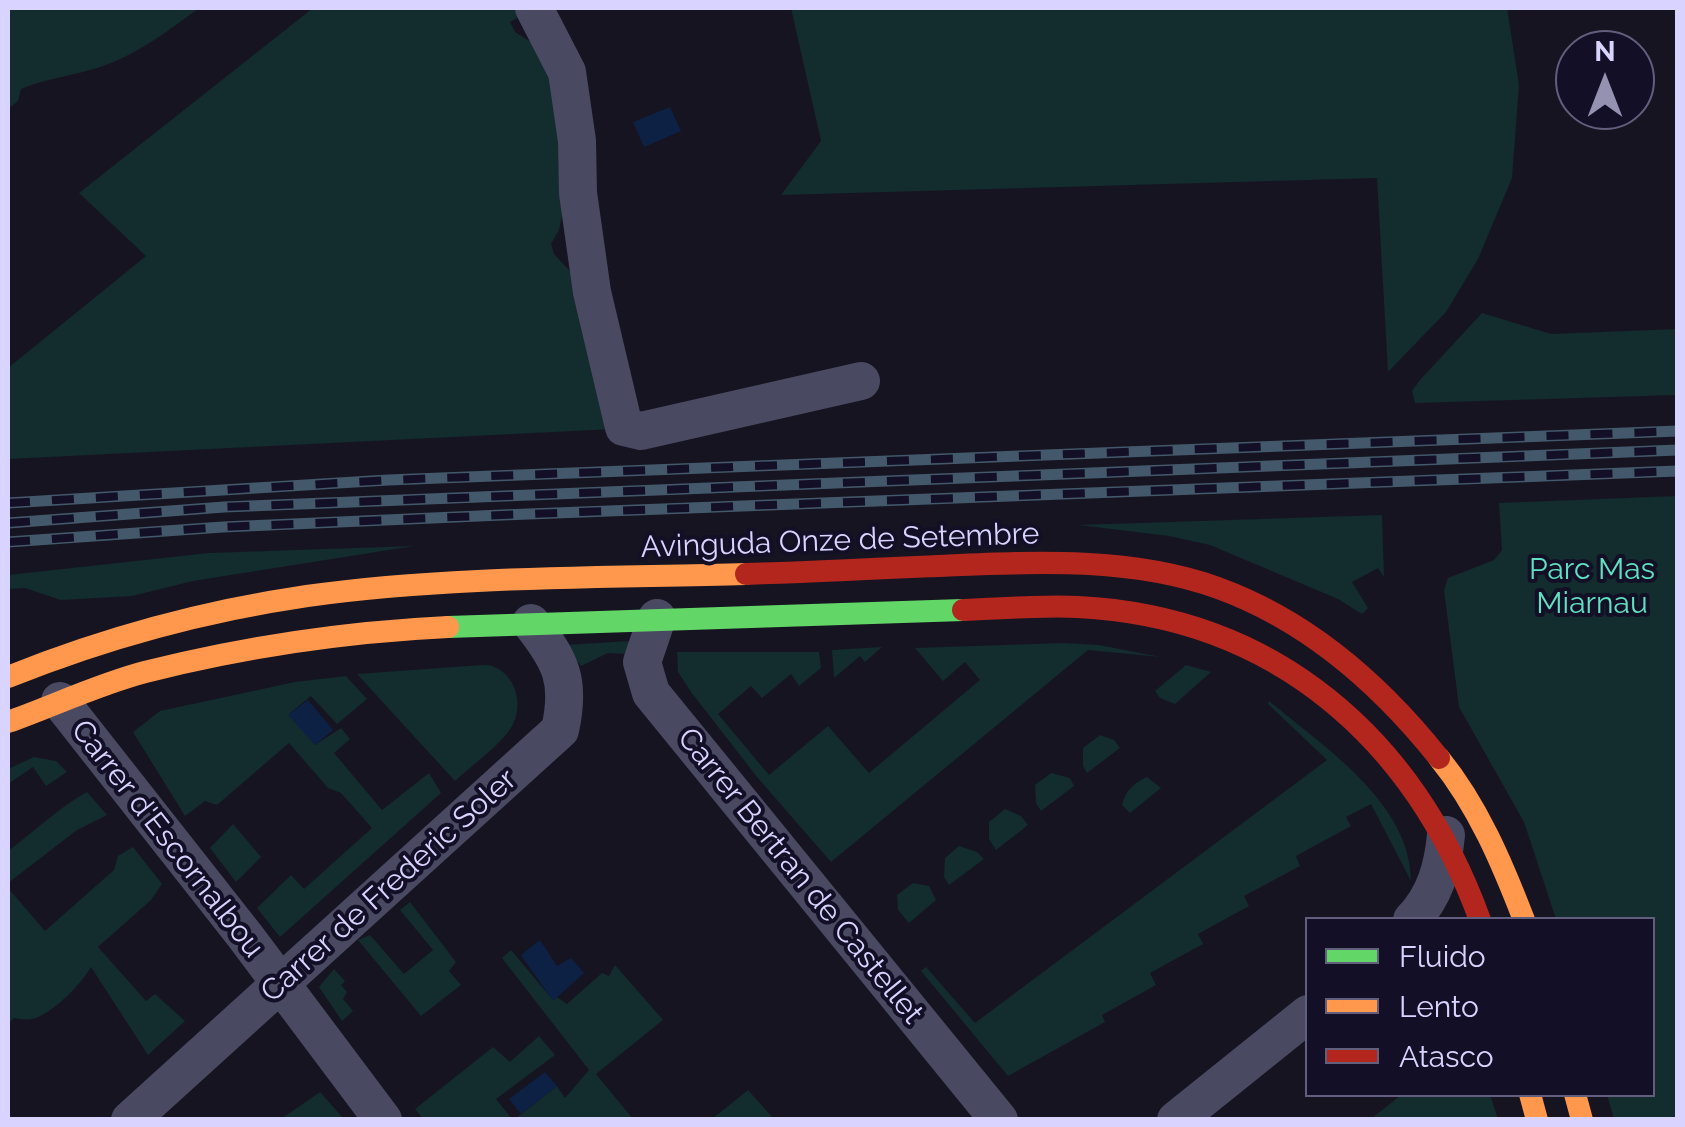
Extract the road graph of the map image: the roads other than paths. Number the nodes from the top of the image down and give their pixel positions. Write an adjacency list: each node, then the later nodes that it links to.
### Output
1 (534, 8): 2 (street)
2 (861, 381)
3 (657, 618): 4 (main road); 8 (main road); 16 (street, Carrer Bertran de Castellet)
4 (532, 623): 6 (main road); 12 (street, Carrer de Frederic Soler)
5 (8, 676): 11 (main road, Avinguda Onze de Setembre)
6 (60, 702): 7 (main road); 12 (street, Carrer d'Escornalbou)
7 (8, 722)
8 (1446, 835): 9 (street); 10 (main road)
9 (1414, 917)
10 (1479, 917)
11 (1523, 917)
12 (279, 985): 14 (street, Carrer de Frederic Soler); 15 (street, Carrer d'Escornalbou)
13 (1305, 1016): 17 (street)
14 (130, 1120)
15 (383, 1120)
16 (999, 1120)
17 (1176, 1120)

